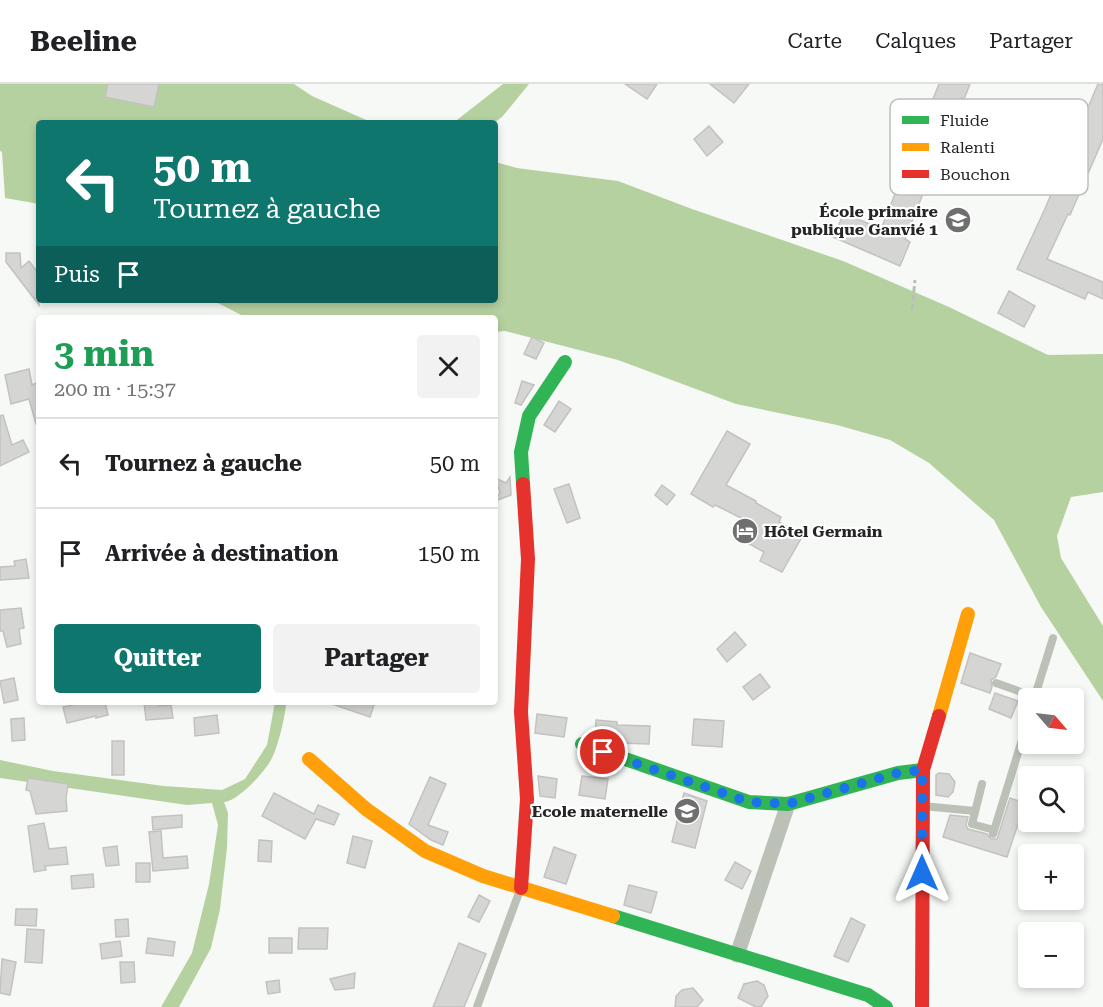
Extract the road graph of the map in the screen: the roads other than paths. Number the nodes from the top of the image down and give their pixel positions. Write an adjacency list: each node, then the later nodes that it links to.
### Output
1 (565, 362): 15 (street)
2 (968, 614): 10 (street)
3 (1053, 638): 5 (lane)
4 (996, 682): 6 (lane)
5 (1039, 688)
6 (1018, 694)
7 (582, 744): 12 (street)
8 (1018, 753): 14 (lane)
9 (309, 759): 15 (street)
10 (922, 770): 12 (street); 13 (street)
11 (982, 784): 14 (lane)
12 (788, 804): 16 (street)
13 (922, 806): 14 (lane); 19 (street)
14 (975, 811)
15 (521, 888): 16 (street); 17 (lane)
16 (737, 955): 18 (street)
17 (477, 1007)
18 (886, 1007)
19 (922, 1007)

